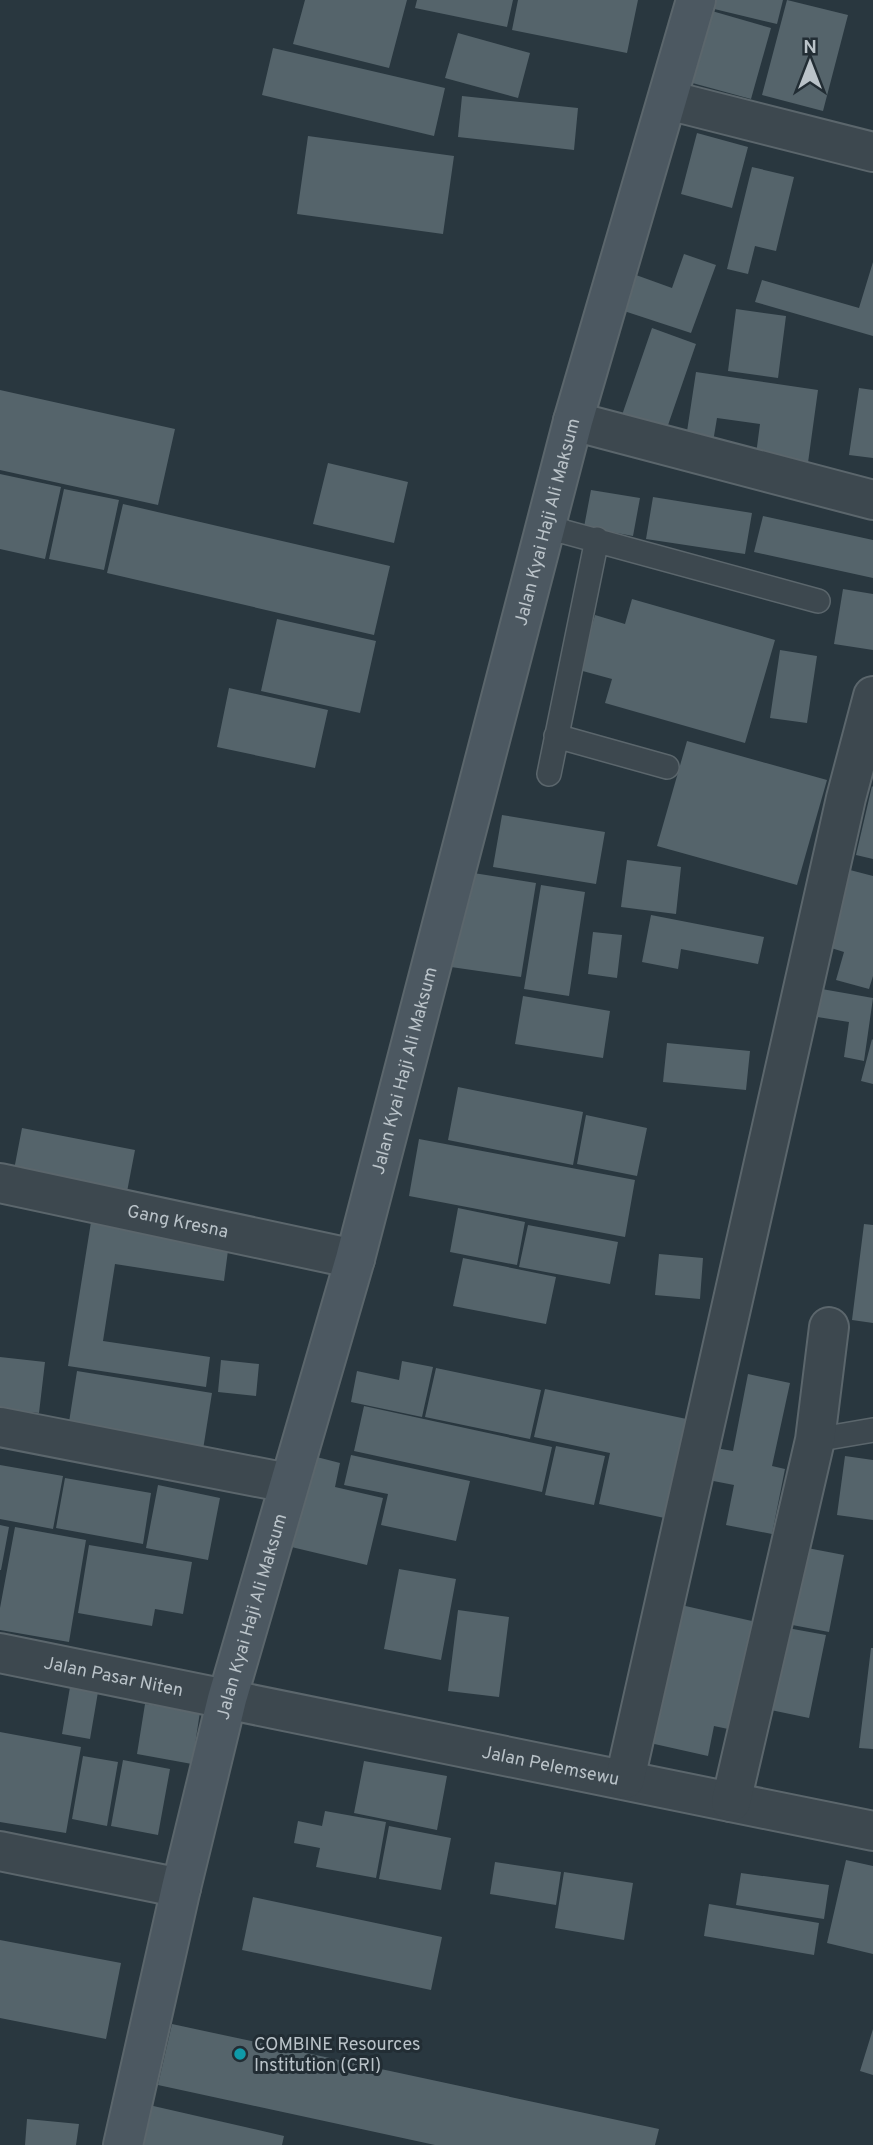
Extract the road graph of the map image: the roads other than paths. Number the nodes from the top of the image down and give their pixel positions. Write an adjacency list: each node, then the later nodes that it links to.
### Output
1 (696, 0): 2 (street, Jalan Kyai Haji Ali Maksum)
2 (668, 100): 3 (street); 4 (street, Jalan Kyai Haji Ali Maksum)
3 (873, 152)
4 (573, 421): 5 (street); 6 (street, Jalan Kyai Haji Ali Maksum)
5 (873, 500)
6 (547, 524): 7 (lane); 14 (street, Jalan Kyai Haji Ali Maksum)
7 (597, 539): 8 (lane); 10 (lane)
8 (818, 601)
9 (873, 695): 22 (street)
10 (556, 736): 11 (lane); 12 (lane)
11 (667, 767)
12 (549, 774)
13 (0, 1183): 14 (street, Gang Kresna)
14 (355, 1259): 19 (street, Jalan Kyai Haji Ali Maksum)
15 (829, 1327): 18 (street)
16 (0, 1427): 19 (street)
17 (873, 1430): 18 (lane)
18 (815, 1440): 23 (street)
19 (288, 1483): 21 (street, Jalan Kyai Haji Ali Maksum)
20 (0, 1653): 21 (street, Jalan Pasar Niten)
21 (227, 1699): 22 (street, Jalan Pelemsewu); 26 (street, Jalan Kyai Haji Ali Maksum)
22 (625, 1779): 23 (street, Jalan Pelemsewu)
23 (731, 1802): 24 (street, Jalan Pelemsewu)
24 (873, 1832)
25 (0, 1852): 26 (street)
26 (181, 1888): 27 (street, Jalan Kyai Haji Ali Maksum)
27 (123, 2145)

